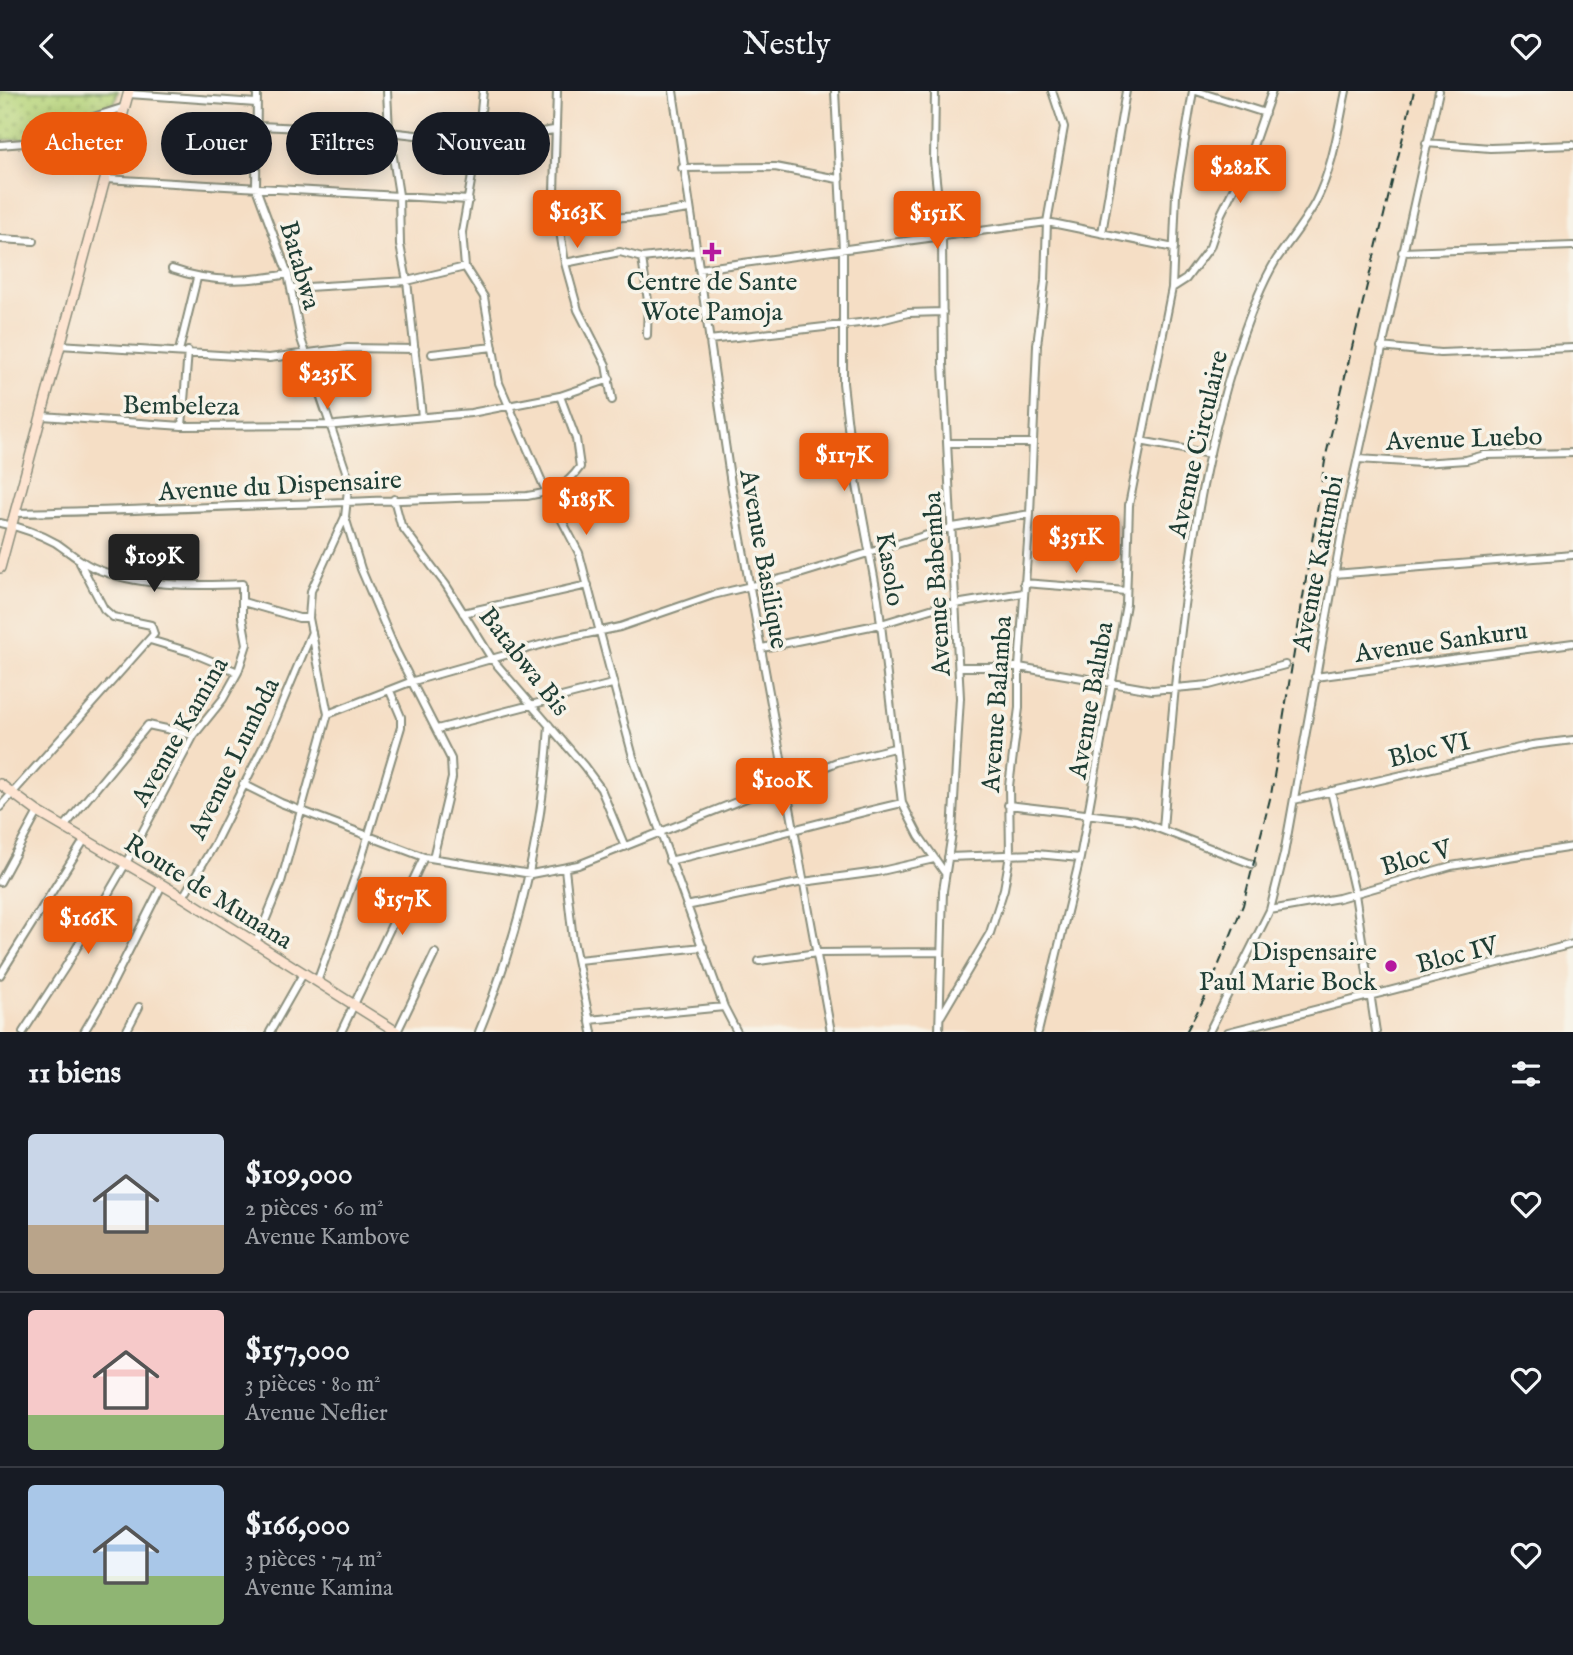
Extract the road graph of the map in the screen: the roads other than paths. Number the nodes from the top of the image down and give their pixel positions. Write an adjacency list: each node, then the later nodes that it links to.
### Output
1 (257, 91): 15 (street, Batabwa)
2 (387, 91): 20 (street)
3 (483, 91): 21 (street)
4 (557, 91): 23 (street)
5 (673, 91): 29 (street, Avenue Basilique)
6 (835, 91): 35 (street, Kasolo)
7 (935, 91): 43 (street, Avenue Babemba)
8 (1052, 91): 41 (street, Avenue Balamba)
9 (1126, 91): 42 (street)
10 (1194, 91): 22 (street); 47 (street, Avenue Baluba)
11 (1272, 91): 22 (street)
12 (1346, 91): 86 (street, Avenue Circulaire)
13 (1439, 91): 26 (street, Avenue Katumbi)
14 (129, 92): 15 (street); 16 (main road)
15 (256, 103): 19 (street, Batabwa)
16 (125, 107): 17 (street); 18 (main road)
17 (109, 112)
18 (124, 112)
19 (257, 112)
20 (388, 112)
21 (481, 112)
22 (1265, 113): 60 (street)
23 (554, 130): 24 (street); 40 (street)
24 (550, 131)
25 (21, 143): 27 (street)
26 (1426, 143): 28 (street); 50 (street, Avenue Katumbi)
27 (0, 145)
28 (1573, 145)
29 (682, 168): 35 (street); 39 (street, Avenue Basilique)
30 (106, 175): 34 (main road)
31 (257, 175): 36 (street, Batabwa)
32 (396, 175): 37 (street)
33 (473, 175): 38 (street)
34 (105, 179): 36 (street); 65 (main road)
35 (838, 179): 48 (street, Kasolo)
36 (256, 188): 37 (street); 56 (street, Batabwa)
37 (399, 195): 38 (street); 58 (street)
38 (469, 200): 53 (street)
39 (689, 209): 40 (street); 49 (street, Avenue Basilique)
40 (558, 221): 52 (street)
41 (1047, 222): 42 (street); 43 (street); 84 (street, Avenue Balamba)
42 (1102, 233): 47 (street)
43 (943, 237): 48 (street); 61 (street, Avenue Babemba)
44 (0, 239): 45 (street)
45 (33, 241)
46 (1573, 246): 50 (street)
47 (1174, 248): 60 (street, Avenue Baluba)
48 (843, 250): 55 (street); 62 (street, Kasolo)
49 (696, 252): 51 (street); 55 (street, Avenue Basilique)
50 (1402, 252): 67 (street, Avenue Katumbi)
51 (642, 258): 52 (street); 63 (street)
52 (565, 263): 74 (street)
53 (465, 267): 58 (street); 66 (street)
54 (172, 269): 57 (street)
55 (699, 269): 64 (street, Avenue Basilique)
56 (288, 274): 57 (street); 59 (street, Batabwa)
57 (197, 278): 70 (street)
58 (407, 281): 59 (street); 69 (street)
59 (291, 288): 73 (street, Batabwa)
60 (1172, 288): 82 (street, Avenue Baluba)
61 (943, 312): 62 (street); 83 (street, Avenue Babemba)
62 (841, 324): 64 (street); 97 (street, Kasolo)
63 (647, 335)
64 (709, 339): 104 (street, Avenue Basilique)
65 (59, 345): 70 (street); 78 (main road)
66 (493, 347): 72 (street); 77 (street)
67 (1381, 347): 68 (street); 87 (street, Avenue Katumbi)
68 (1573, 348)
69 (415, 349): 73 (street); 79 (street)
70 (179, 351): 71 (street)
71 (188, 351): 73 (street); 81 (street)
72 (432, 354)
73 (306, 355): 80 (street, Batabwa)
74 (610, 379): 75 (street, Bembeleza); 76 (street)
75 (560, 396): 77 (street, Bembeleza); 88 (street)
76 (611, 400)
77 (509, 405): 79 (street, Bembeleza); 88 (street)
78 (42, 416): 81 (street, Bembeleza); 91 (main road)
79 (422, 417): 80 (street, Bembeleza)
80 (328, 425): 81 (street, Bembeleza); 90 (street, Batabwa)
81 (182, 426)
82 (1140, 441): 86 (street); 105 (street, Avenue Baluba)
83 (947, 443): 84 (street); 96 (street, Avenue Babemba)
84 (1032, 443): 92 (street, Avenue Balamba)
85 (1573, 453): 87 (street, Avenue Luebo)
86 (1210, 454): 126 (street, Avenue Circulaire)
87 (1357, 459): 101 (street, Avenue Katumbi)
88 (548, 493): 89 (street, Avenue du Dispensaire); 103 (street)
89 (394, 499): 90 (street, Avenue du Dispensaire); 109 (street, Batabwa Bis)
90 (345, 501): 91 (street, Avenue du Dispensaire); 93 (street, Batabwa)
91 (14, 513): 95 (main road)
92 (1030, 514): 96 (street); 102 (street, Avenue Balamba)
93 (345, 517): 110 (street); 123 (street, Batabwa)
94 (0, 523): 95 (street)
95 (10, 525): 99 (street); 100 (main road)
96 (953, 527): 97 (street); 108 (street, Avenue Babemba)
97 (870, 551): 104 (street); 111 (street, Kasolo)
98 (1573, 555): 101 (street)
99 (78, 559): 107 (street, Avenue Kamina); 114 (street)
100 (0, 568)
101 (1334, 574): 122 (street, Avenue Katumbi)
102 (1024, 583): 105 (street); 106 (street, Avenue Balamba)
103 (588, 585): 109 (street); 113 (street)
104 (751, 586): 113 (street); 116 (street, Avenue Basilique)
105 (1126, 591): 124 (street, Avenue Baluba)
106 (1023, 593): 108 (street); 120 (street, Avenue Balamba)
107 (243, 602): 110 (street); 121 (street, Avenue Kamina)
108 (956, 604): 111 (street); 119 (street, Avenue Babemba)
109 (463, 613): 117 (street, Batabwa Bis)
110 (309, 618): 112 (street)
111 (881, 624): 116 (street); 134 (street, Kasolo)
112 (312, 632): 129 (street); 137 (street, Avenue Lumbda)
113 (598, 632): 117 (street); 125 (street)
114 (150, 640): 121 (street); 139 (street)
115 (1573, 643): 122 (street, Avenue Sankuru)
116 (762, 648): 135 (street, Avenue Basilique)
117 (492, 659): 123 (street); 128 (street, Batabwa Bis)
118 (1284, 665): 126 (street)
119 (960, 667): 120 (street); 157 (street, Avenue Babemba)
120 (1019, 667): 124 (street); 142 (street, Avenue Balamba)
121 (238, 672): 132 (street, Avenue Kamina)
122 (1315, 677): 140 (street, Avenue Katumbi)
123 (410, 682): 127 (street); 131 (street, Batabwa)
124 (1111, 683): 126 (street); 146 (street, Avenue Baluba)
125 (612, 684): 128 (street); 150 (street)
126 (1173, 689): 149 (street, Avenue Circulaire)
127 (390, 691): 129 (street); 151 (street)
128 (530, 703): 130 (street, Batabwa Bis); 131 (street)
129 (328, 714): 144 (street)
130 (548, 725): 153 (street, Batabwa Bis); 166 (street)
131 (437, 729): 158 (street, Batabwa)
132 (194, 736): 147 (street); 162 (street, Avenue Kamina)
133 (1573, 740): 138 (street, Bloc VI)
134 (894, 748): 135 (street); 141 (street, Kasolo)
135 (786, 782): 148 (street, Avenue Basilique); 150 (street)
136 (0, 784): 139 (main road, Route de Munana)
137 (243, 784): 144 (street); 171 (street, Avenue Lumbda)
138 (1331, 791): 140 (street, Bloc VI); 170 (street)
139 (13, 795): 143 (street); 145 (main road, Route de Munana)
140 (1294, 800): 173 (street, Avenue Katumbi)
141 (902, 803): 148 (street); 160 (street, Kasolo)
142 (1008, 805): 146 (street); 155 (street, Avenue Balamba)
143 (0, 807)
144 (299, 810): 151 (street); 174 (street)
145 (38, 812): 147 (main road, Route de Munana); 167 (street)
146 (1089, 814): 149 (street); 159 (street, Avenue Baluba)
147 (64, 827): 152 (main road, Route de Munana)
148 (794, 828): 161 (street); 168 (street, Avenue Basilique)
149 (1163, 829): 163 (street)
150 (659, 831): 153 (street); 161 (street)
151 (368, 835): 156 (street); 184 (street)
152 (85, 839): 162 (main road, Route de Munana); 183 (street)
153 (625, 847): 164 (street)
154 (1573, 847): 170 (street, Bloc V)
155 (1010, 855): 157 (street); 159 (street); 189 (street, Avenue Balamba)
156 (424, 857): 158 (street); 187 (street)
157 (948, 857): 165 (street, Avenue Babemba)
158 (433, 858): 166 (street)
159 (1080, 858): 202 (street, Avenue Baluba)
160 (934, 859): 165 (street, Kasolo); 168 (street)
161 (669, 861): 172 (street)
162 (126, 863): 169 (main road, Route de Munana); 191 (street, Avenue Kamina)
163 (1252, 864)
164 (565, 869): 166 (street); 180 (street)
165 (945, 873): 177 (street, Avenue Babemba)
166 (531, 874): 197 (street)
167 (0, 881)
168 (803, 882): 172 (street); 179 (street, Avenue Basilique)
169 (162, 885): 171 (main road, Route de Munana); 192 (street)
170 (1354, 894): 173 (street, Bloc V); 185 (street)
171 (183, 897): 174 (main road, Route de Munana)
172 (686, 906): 176 (street)
173 (1270, 910): 203 (street, Avenue Katumbi)
174 (256, 943): 182 (main road, Route de Munana)
175 (1573, 944): 185 (street, Bloc IV)
176 (703, 947): 180 (street); 188 (street)
177 (940, 952): 179 (street); 189 (street, Avenue Babemba)
178 (435, 953): 196 (street)
179 (817, 953): 181 (street); 200 (street, Avenue Basilique)
180 (578, 960): 190 (street)
181 (759, 961)
182 (303, 974): 184 (main road, Route de Munana); 194 (street)
183 (0, 975)
184 (317, 982): 187 (main road, Route de Munana)
185 (1371, 996): 204 (street, Bloc IV); 205 (street)
186 (139, 1007): 193 (street)
187 (355, 1007): 195 (street); 196 (main road, Route de Munana)
188 (724, 1007): 190 (street); 199 (street)
189 (941, 1016): 201 (street, Avenue Babemba)
190 (589, 1020): 198 (street)
191 (23, 1032)
192 (84, 1032)
193 (126, 1032)
194 (270, 1032)
195 (341, 1032)
196 (397, 1032)
197 (480, 1032)
198 (592, 1032)
199 (737, 1032)
200 (831, 1032)
201 (939, 1032)
202 (1038, 1032)
203 (1209, 1032)
204 (1228, 1032)
205 (1376, 1032)

